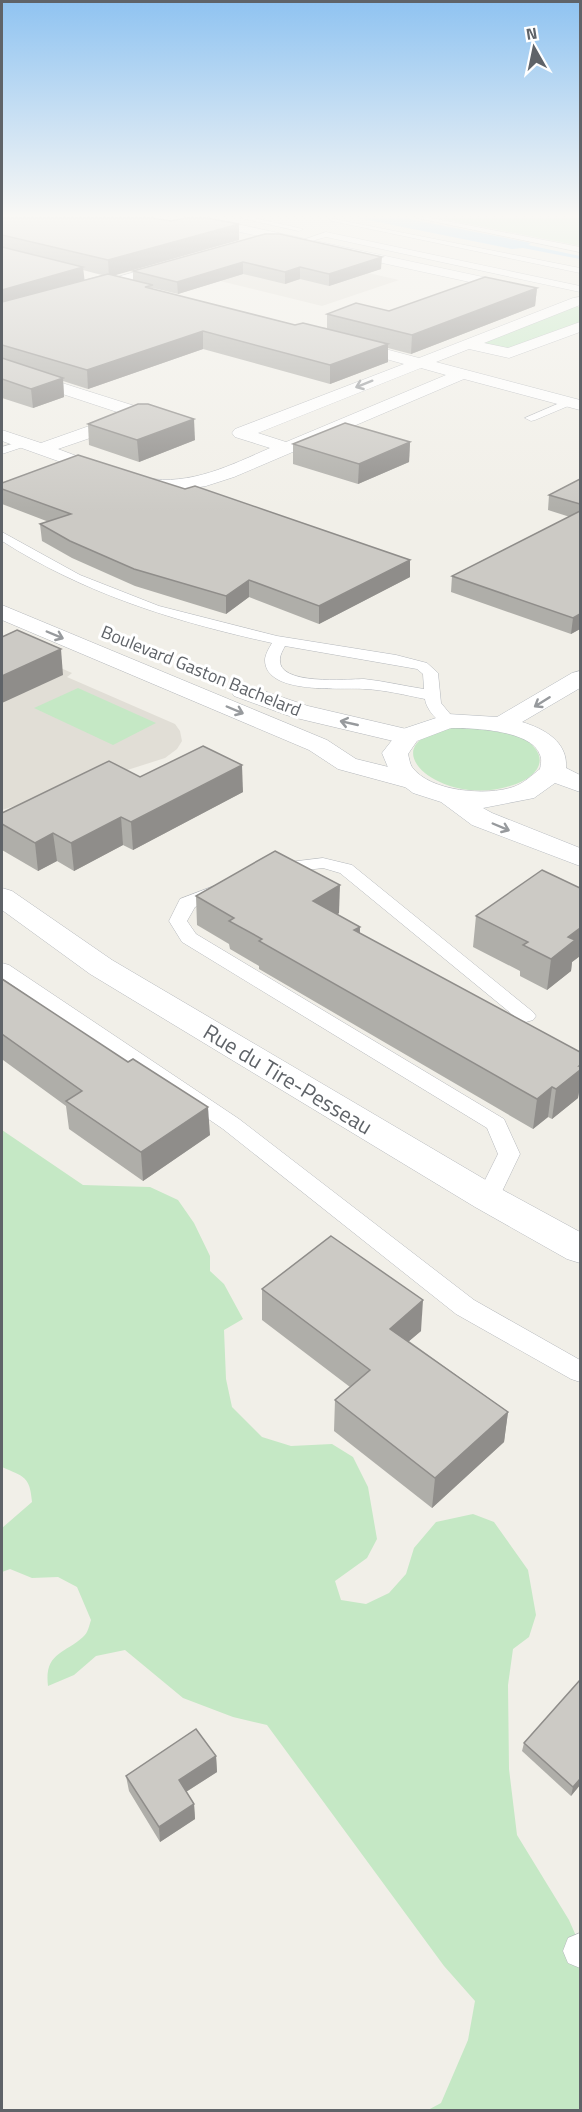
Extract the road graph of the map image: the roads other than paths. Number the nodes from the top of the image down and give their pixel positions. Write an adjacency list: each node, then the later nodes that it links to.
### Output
1 (533, 317): 4 (street)
2 (580, 327): 4 (street)
3 (333, 341): 5 (street)
4 (466, 344): 5 (street)
5 (419, 362): 7 (street); 12 (street, one-way to 12)
6 (2, 369): 11 (street)
7 (460, 375): 8 (street); 12 (street)
8 (575, 403): 9 (lane)
9 (531, 418)
10 (2, 435): 11 (street)
11 (34, 446): 12 (street); 13 (lane)
12 (288, 448)
13 (2, 451)
14 (2, 536): 17 (lane)
15 (2, 590): 25 (street, Boulevard Gaston Bachelard, one-way to 15)
16 (2, 612): 24 (street, Boulevard Gaston Bachelard, one-way to 24)
17 (280, 641): 19 (lane); 19 (lane)
18 (580, 678): 22 (street, one-way to 22)
19 (431, 695): 21 (lane)
20 (580, 700): 23 (street)
21 (448, 721): 22 (street); 25 (street)
22 (502, 724): 23 (street)
23 (542, 740): 26 (street)
24 (318, 745): 25 (street, Boulevard Gaston Bachelard); 27 (street, Boulevard Gaston Bachelard)
25 (400, 745): 27 (street)
26 (553, 772): 28 (street); 30 (street)
27 (408, 780): 29 (street, Boulevard Gaston Bachelard)
28 (580, 784)
29 (451, 798): 30 (street); 32 (street, one-way to 32)
30 (477, 800): 31 (street)
31 (580, 835)
32 (580, 858)
33 (258, 875): 37 (lane)
34 (237, 883): 38 (lane)
35 (2, 897): 38 (street, Rue du Tire-Pesseau)
36 (2, 969): 40 (lane)
37 (525, 1016)
38 (488, 1198): 39 (street, Rue du Tire-Pesseau)
39 (580, 1249)
40 (580, 1372)

